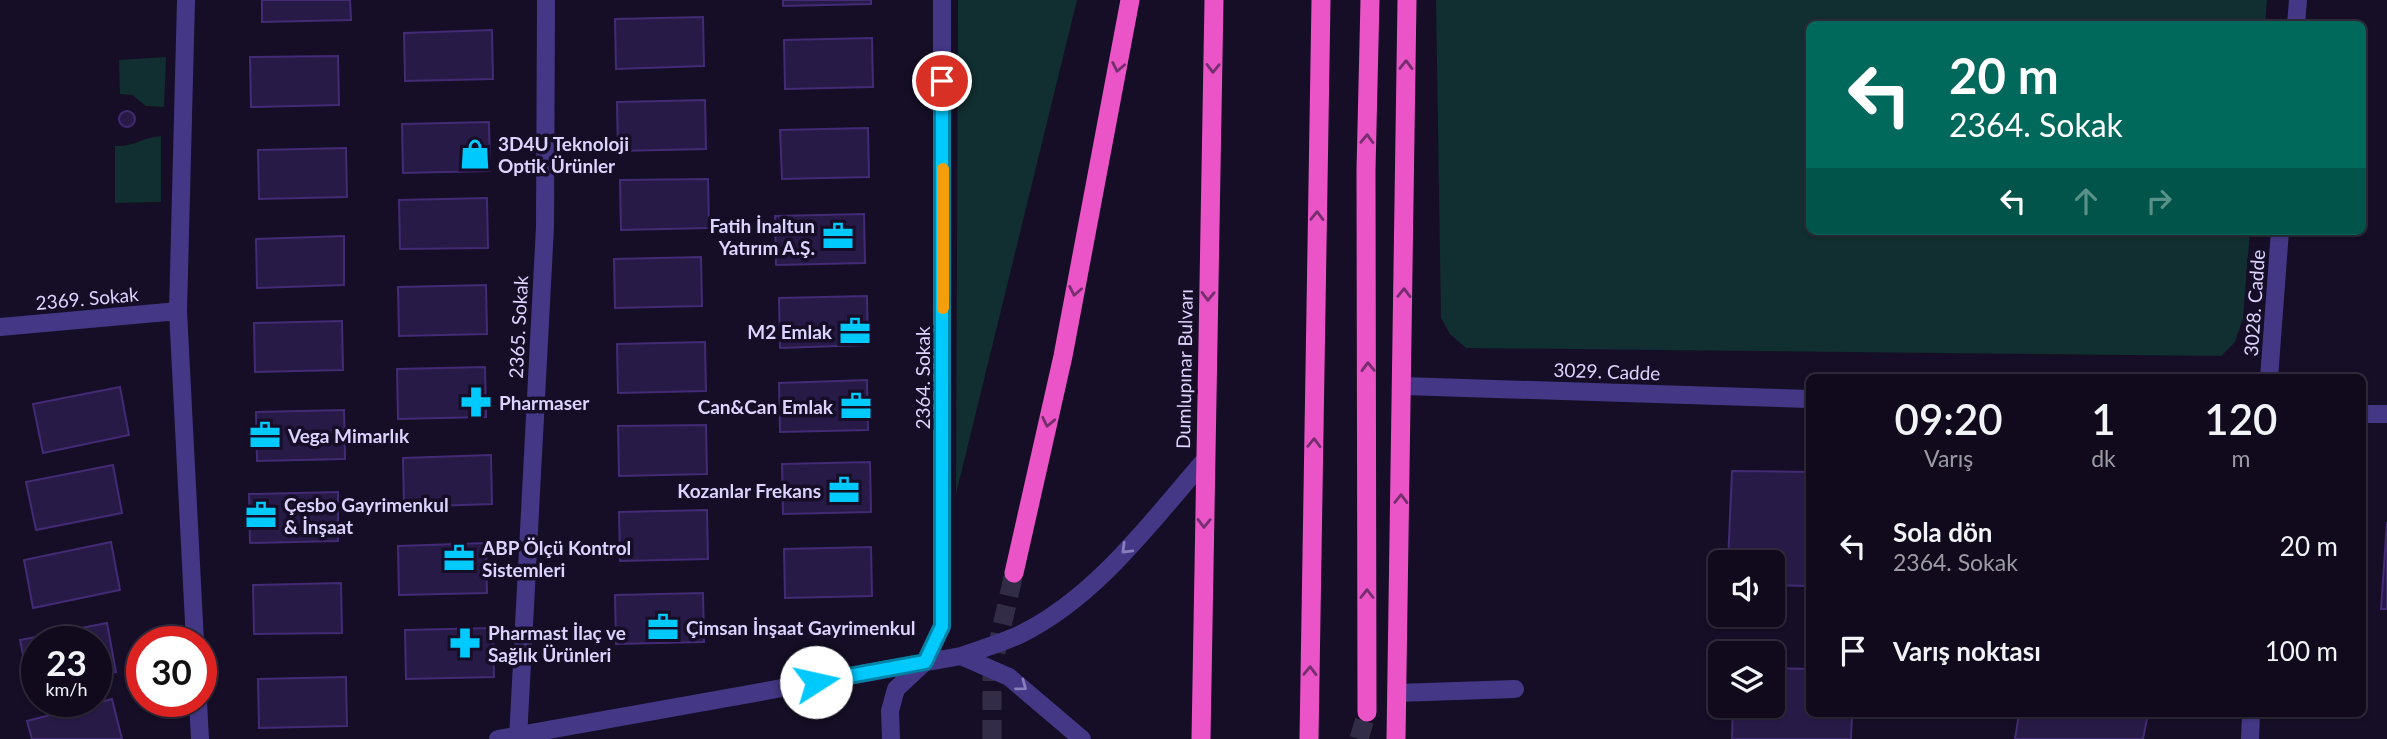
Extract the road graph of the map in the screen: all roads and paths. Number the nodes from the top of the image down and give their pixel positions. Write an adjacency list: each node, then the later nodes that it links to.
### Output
1 (186, 0): 12 (street)
2 (546, 0): 29 (street, 2365. Sokak)
3 (942, 0): 23 (street, 2364. Sokak)
4 (1130, 0): 20 (highway, one-way to 20)
5 (1214, 0): 19 (highway, Dumlupınar Bulvarı, one-way to 19)
6 (1321, 0): 35 (highway, one-way to 6)
7 (1370, 0): 26 (highway, one-way to 7)
8 (1407, 0): 15 (highway, one-way to 8)
9 (2298, 0): 10 (street)
10 (2297, 21)
11 (2280, 235): 14 (street, 3028. Cadde)
12 (178, 311): 13 (street, 2369. Sokak); 21 (street)
13 (0, 327)
14 (2269, 374)
15 (1403, 386): 16 (street, 3029. Cadde); 25 (highway, one-way to 15)
16 (1806, 399)
17 (2366, 414): 18 (street)
18 (2387, 414)
19 (1204, 461): 22 (street, one-way to 22); 34 (highway, Dumlupınar Bulvarı, one-way to 34)
20 (1014, 573)
21 (194, 626)
22 (961, 656): 23 (street); 33 (street, one-way to 33)
23 (925, 662): 29 (street); 32 (street, 2364. Sokak)
24 (1515, 689): 25 (street)
25 (1397, 693): 36 (highway)
26 (1367, 712)
27 (199, 717): 30 (street)
28 (2251, 717): 37 (street)
29 (518, 738): 31 (street)
30 (200, 739)
31 (498, 739)
32 (891, 739)
33 (1082, 739)
34 (1201, 739)
35 (1309, 739)
36 (1396, 739)
37 (2250, 739)

